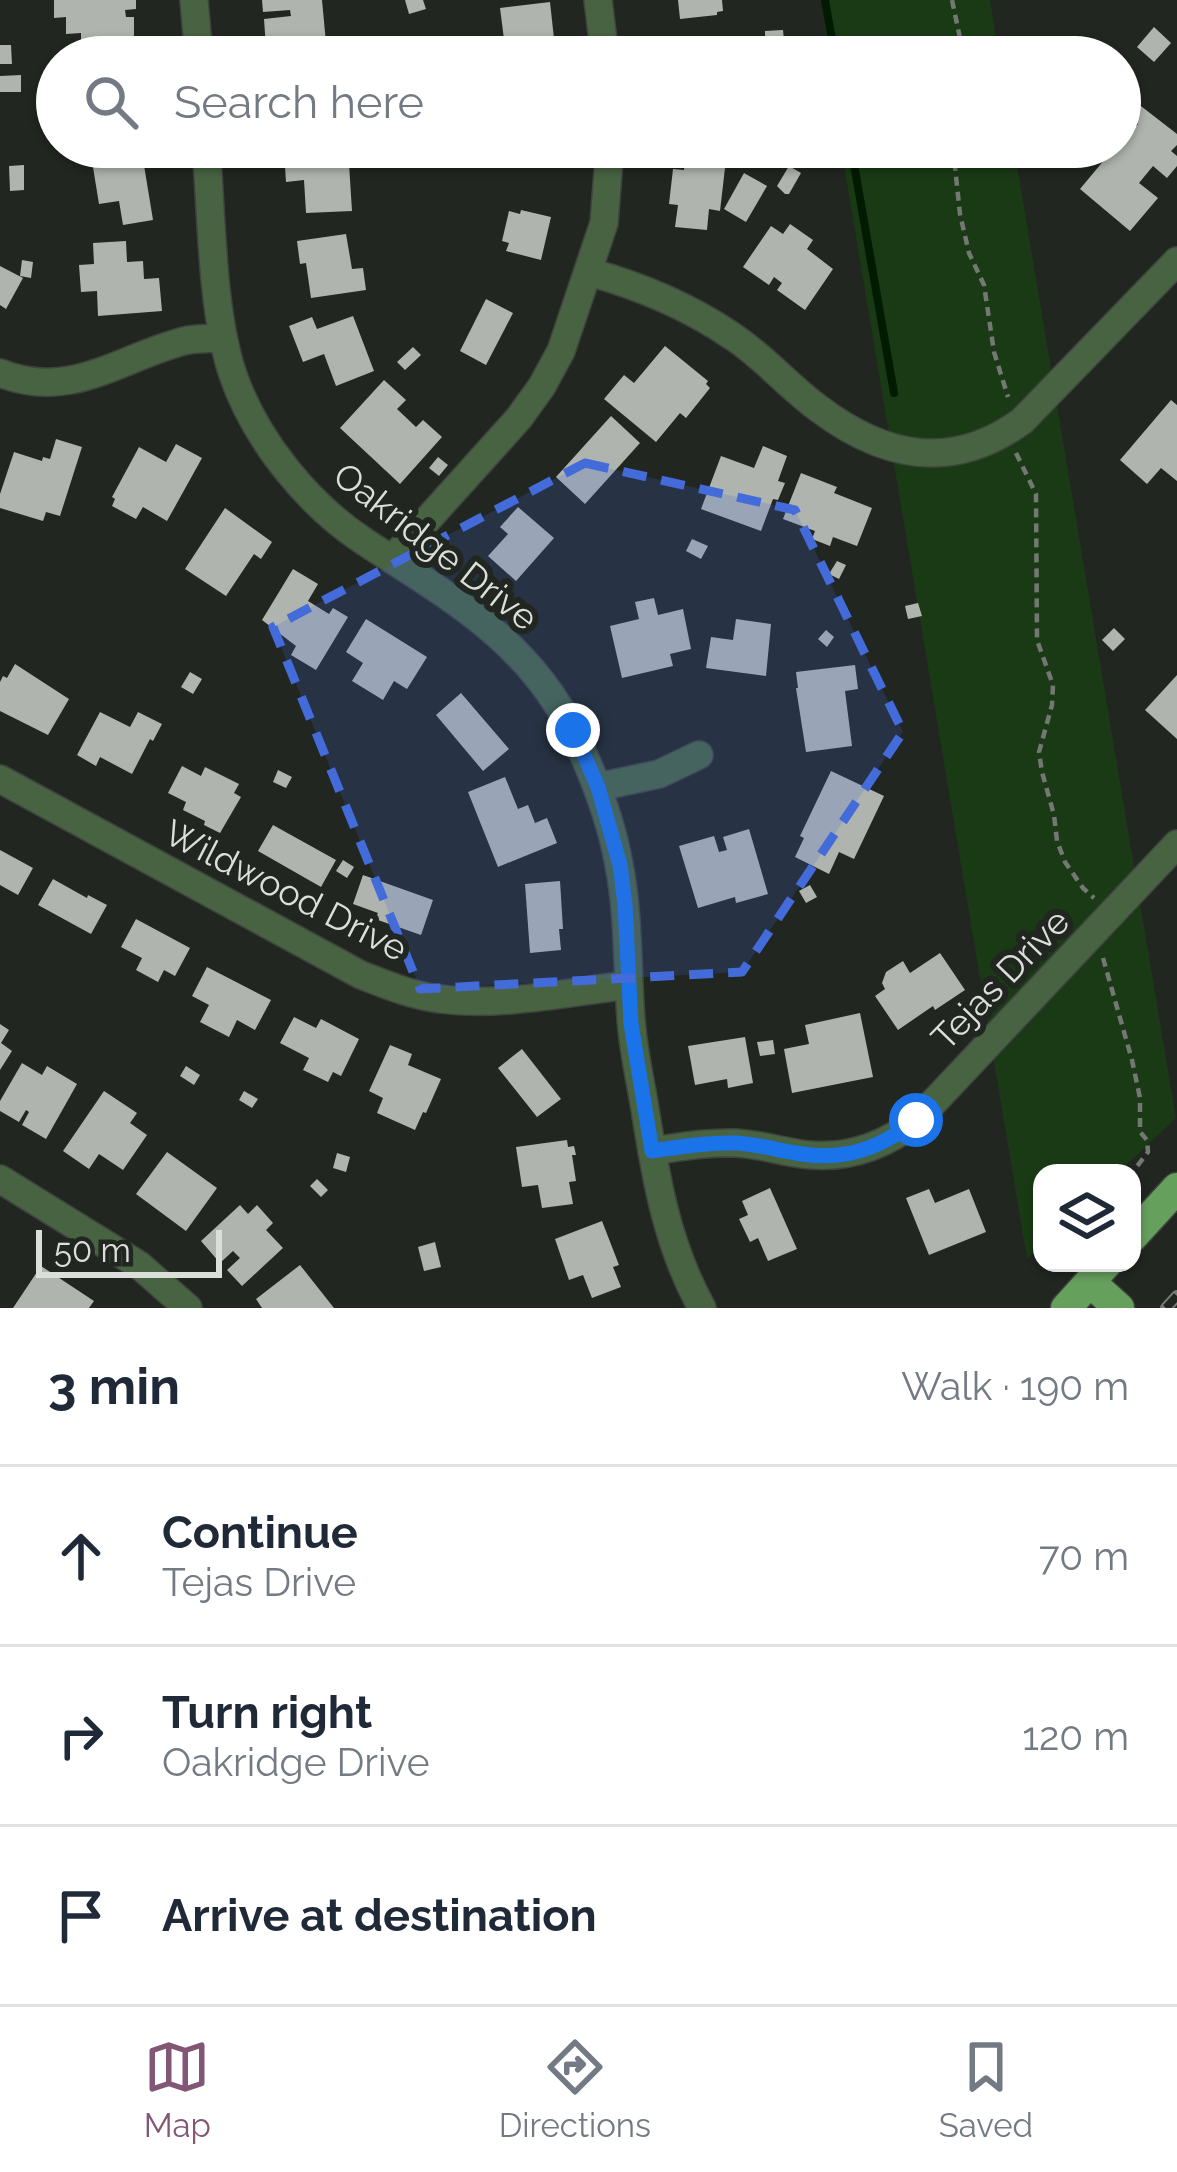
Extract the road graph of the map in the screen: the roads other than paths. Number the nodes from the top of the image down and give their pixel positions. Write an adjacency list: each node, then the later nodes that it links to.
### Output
1 (194, 0): 3 (street)
2 (598, 0): 4 (street)
3 (197, 36)
4 (602, 36)
5 (208, 168): 9 (street, Oakridge Drive)
6 (608, 168): 8 (street)
7 (1177, 261): 8 (street)
8 (589, 272): 11 (street)
9 (223, 338): 10 (street); 11 (street, Oakridge Drive)
10 (0, 373)
11 (393, 558): 14 (street, Oakridge Drive)
12 (699, 755): 14 (street)
13 (0, 779): 16 (street, Wildwood Drive)
14 (598, 787): 16 (street, Oakridge Drive)
15 (1177, 844): 17 (street, Tejas Drive)
16 (629, 985): 17 (street, Oakridge Drive)
17 (652, 1151): 23 (street, Oakridge Drive)
18 (0, 1179): 22 (street)
19 (1177, 1188): 20 (main road)
20 (1141, 1227)
21 (1082, 1293): 24 (main road)
22 (188, 1308)
23 (702, 1308)
24 (1119, 1308)

